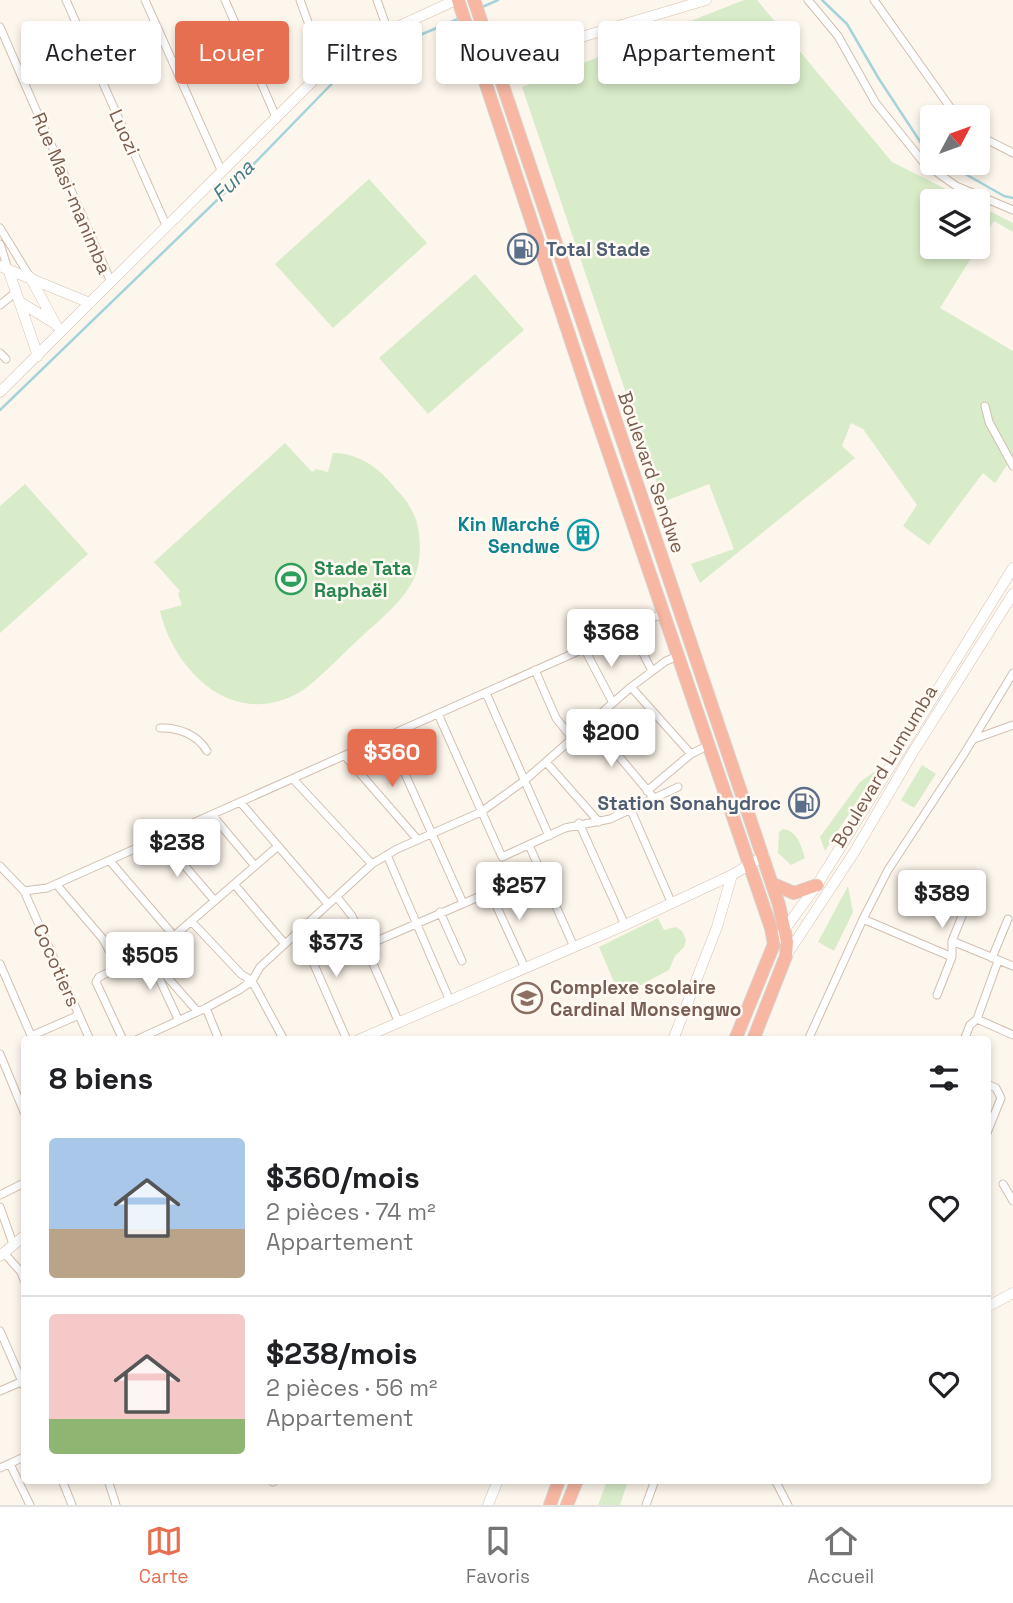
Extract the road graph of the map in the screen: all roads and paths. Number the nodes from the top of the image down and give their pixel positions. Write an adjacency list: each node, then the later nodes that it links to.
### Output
1 (66, 0): 27 (street, Luozi)
2 (145, 0): 25 (street)
3 (225, 0): 22 (street)
4 (300, 0): 11 (street)
5 (377, 0): 12 (street)
6 (706, 0): 17 (main road)
7 (808, 0): 26 (street)
8 (874, 0): 21 (street)
9 (474, 2): 15 (highway, Boulevard Sendwe)
10 (458, 3): 13 (main road); 14 (highway, Boulevard Sendwe)
11 (308, 21)
12 (384, 21)
13 (415, 21)
14 (465, 21)
15 (480, 21)
16 (0, 27): 32 (street, Rue Masi-manimba)
17 (584, 36)
18 (310, 84): 22 (main road)
19 (486, 84): 45 (highway, Boulevard Sendwe)
20 (501, 84): 84 (highway, Boulevard Sendwe)
21 (948, 105)
22 (276, 117): 25 (main road)
23 (990, 141): 24 (street)
24 (1013, 153)
25 (221, 170): 27 (main road)
26 (1013, 210)
27 (166, 225): 32 (main road)
28 (0, 228): 31 (street)
29 (0, 244): 30 (street)
30 (4, 267): 31 (main road); 33 (main road)
31 (30, 277): 34 (main road); 36 (main road)
32 (111, 282): 34 (main road)
33 (18, 297): 35 (street); 36 (main road); 38 (main road)
34 (90, 303): 36 (main road)
35 (0, 305)
36 (59, 327): 38 (main road)
37 (0, 353): 39 (street)
38 (38, 356): 40 (main road)
39 (6, 359)
40 (0, 392)
41 (985, 406): 42 (street)
42 (1013, 466)
43 (1013, 568): 95 (main road, Boulevard Lumumba)
44 (1013, 594): 117 (main road, Boulevard Lumumba)
45 (664, 613): 46 (street); 48 (highway, Boulevard Sendwe)
46 (630, 628): 47 (street); 50 (street)
47 (585, 650): 49 (street); 54 (street)
48 (678, 656): 50 (street); 62 (highway, Boulevard Sendwe)
49 (535, 670): 53 (street); 60 (street)
50 (652, 671): 52 (street)
51 (1013, 673): 61 (street)
52 (631, 687): 54 (street); 64 (street)
53 (486, 693): 55 (street); 68 (street)
54 (613, 703): 56 (street)
55 (438, 714): 59 (street); 73 (street)
56 (590, 722): 60 (street); 70 (street)
57 (1013, 725): 61 (street)
58 (160, 728): 63 (street)
59 (388, 736): 65 (street); 77 (street)
60 (572, 738): 66 (street)
61 (973, 739): 103 (street)
62 (709, 745): 64 (street); 87 (highway, Boulevard Sendwe)
63 (207, 751)
64 (691, 754): 70 (street)
65 (345, 756): 67 (street); 80 (street)
66 (546, 762): 68 (street); 75 (street)
67 (293, 779): 71 (street); 86 (street)
68 (524, 781): 73 (street); 78 (street)
69 (678, 787): 70 (street)
70 (650, 794): 72 (street)
71 (241, 803): 74 (street); 82 (street)
72 (630, 808): 75 (street); 101 (street)
73 (481, 812): 77 (street); 81 (street)
74 (213, 816): 79 (street); 89 (street)
75 (599, 822): 76 (street)
76 (579, 824): 78 (street); 107 (street)
77 (432, 834): 80 (street); 99 (street)
78 (549, 836): 81 (street)
79 (161, 838): 85 (street); 98 (street)
80 (418, 840): 83 (street)
81 (529, 845): 115 (street)
82 (277, 847): 89 (street); 100 (street)
83 (387, 855): 86 (street); 106 (street)
84 (764, 856): 87 (main road); 94 (highway, Boulevard Sendwe)
85 (110, 861): 92 (street); 110 (street)
86 (372, 864): 97 (street)
87 (750, 865): 90 (main road); 113 (highway, Boulevard Sendwe)
88 (0, 866): 96 (street, Cocotiers)
89 (255, 866): 93 (street)
90 (732, 875): 101 (main road); 144 (main road)
91 (978, 876): 111 (street)
92 (56, 884): 96 (street); 123 (street)
93 (234, 884): 98 (street); 112 (street)
94 (773, 884): 95 (highway); 108 (highway, Boulevard Sendwe)
95 (817, 885): 108 (main road, Boulevard Lumumba)
96 (24, 891): 130 (street, Cocotiers)
97 (337, 897): 100 (street); 114 (street)
98 (214, 900): 105 (street)
99 (463, 903): 102 (street); 124 (street)
100 (328, 904): 109 (street)
101 (672, 904): 107 (main road)
102 (440, 912): 106 (street); 120 (street)
103 (863, 919): 118 (street); 147 (street)
104 (1008, 919): 119 (street)
105 (191, 921): 110 (street); 125 (street)
106 (415, 924): 114 (street); 127 (street)
107 (625, 925): 115 (main road)
108 (785, 929): 113 (main road, Boulevard Lumumba); 117 (highway, Boulevard Lumumba)
109 (296, 934): 112 (street); 142 (street)
110 (174, 936): 116 (street)
111 (953, 941): 118 (street); 119 (street)
112 (285, 944): 125 (street)
113 (774, 944): 145 (highway, Boulevard Lumumba)
114 (365, 946): 133 (street)
115 (574, 947): 124 (main road)
116 (147, 954): 123 (street); 129 (street); 132 (street)
117 (786, 956): 146 (highway, Boulevard Lumumba)
118 (952, 957): 126 (street)
119 (995, 960): 122 (street); 131 (street)
120 (462, 961)
121 (0, 964): 136 (street)
122 (1013, 966)
123 (118, 967): 139 (street)
124 (525, 968): 127 (main road)
125 (252, 981): 128 (street); 141 (street)
126 (937, 995)
127 (450, 1001): 133 (main road)
128 (206, 1009): 129 (street); 140 (street)
129 (197, 1011): 132 (street)
130 (79, 1015): 137 (street); 138 (street, Cocotiers)
131 (977, 1018): 135 (street); 148 (street)
132 (178, 1020): 134 (street)
133 (399, 1023): 143 (main road)
134 (155, 1035)
135 (1013, 1035)
136 (31, 1036)
137 (36, 1036)
138 (88, 1036)
139 (121, 1036)
140 (217, 1036)
141 (282, 1036)
142 (344, 1036)
143 (368, 1036)
144 (675, 1036)
145 (737, 1036)
146 (755, 1036)
147 (810, 1036)
148 (966, 1036)
149 (0, 1054): 151 (street)
150 (991, 1086): 152 (street)
151 (21, 1105)
152 (991, 1123)
153 (21, 1184): 155 (street)
154 (1003, 1184): 156 (street)
155 (0, 1195)
156 (1013, 1201)
157 (0, 1207): 159 (street)
158 (21, 1238): 159 (main road)
159 (13, 1244): 160 (main road)
160 (2, 1254): 161 (street)
161 (21, 1272)
162 (1013, 1293): 163 (main road)
163 (991, 1302)
164 (0, 1331): 165 (street)
165 (21, 1376)
166 (21, 1384): 167 (street)
167 (0, 1391)
168 (21, 1458): 169 (street)
169 (10, 1464): 170 (street); 179 (street)
170 (0, 1468)
171 (64, 1484): 180 (street)
172 (109, 1484): 178 (street)
173 (496, 1484): 181 (main road)
174 (558, 1484): 182 (highway)
175 (575, 1484): 183 (highway)
176 (653, 1484): 184 (street)
177 (777, 1484): 185 (street)
178 (114, 1504)
179 (30, 1505)
180 (72, 1505)
181 (488, 1505)
182 (550, 1505)
183 (567, 1505)
184 (646, 1505)
185 (788, 1505)

